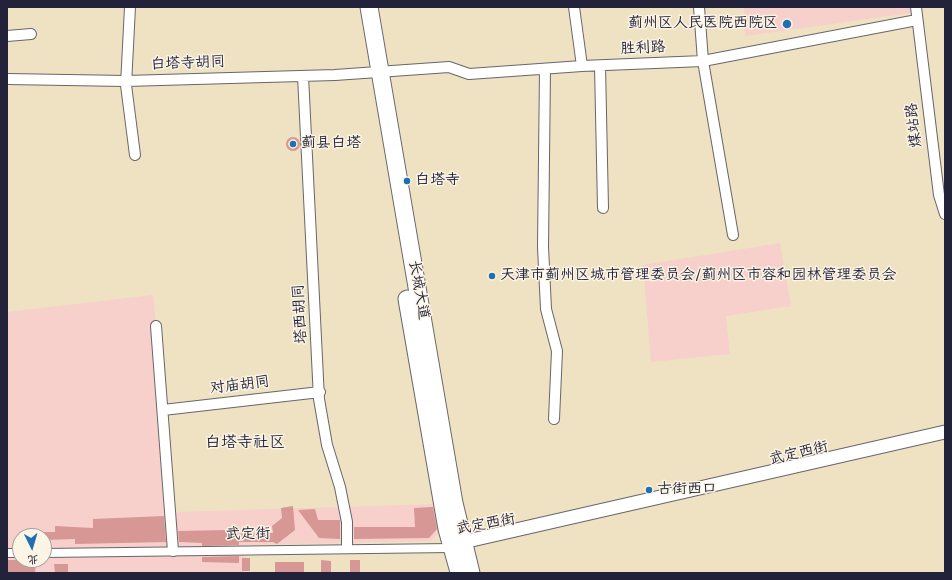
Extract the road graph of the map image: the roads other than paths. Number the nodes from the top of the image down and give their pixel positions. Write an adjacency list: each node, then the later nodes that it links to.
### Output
1 (130, 7): 17 (street)
2 (358, 7): 14 (main road, 长城大道)
3 (369, 7): 14 (main road, 长城大道)
4 (574, 7): 11 (street)
5 (699, 7): 10 (street)
6 (916, 7): 7 (street, 煤站路)
7 (917, 20): 10 (street, 胜利路); 20 (street, 煤站路)
8 (31, 34): 9 (street)
9 (7, 36)
10 (703, 61): 12 (street, 胜利路); 21 (street)
11 (582, 66): 12 (street, 胜利路); 13 (street, 胜利路)
12 (600, 66): 19 (street)
13 (545, 70): 14 (street, 胜利路); 25 (street)
14 (375, 71): 15 (street, 白塔寺胡同); 28 (main road, 长城大道)
15 (303, 76): 17 (street, 白塔寺胡同); 23 (street, 塔西胡同)
16 (7, 79): 17 (street, 白塔寺胡同)
17 (126, 81): 18 (street)
18 (135, 155)
19 (603, 208)
20 (945, 214)
21 (733, 235)
22 (156, 326): 24 (street)
23 (320, 392): 24 (street, 对庙胡同); 29 (street, 塔西胡同)
24 (163, 410): 30 (street)
25 (554, 419)
26 (945, 432): 28 (street, 武定西街)
27 (945, 436): 28 (street, 武定西街)
28 (460, 546): 29 (street, 武定街); 32 (main road, 长城大道); 33 (main road, 长城大道)
29 (347, 548): 30 (street, 武定街)
30 (173, 551): 31 (street, 武定街)
31 (52, 552)
32 (459, 573)
33 (471, 573)

